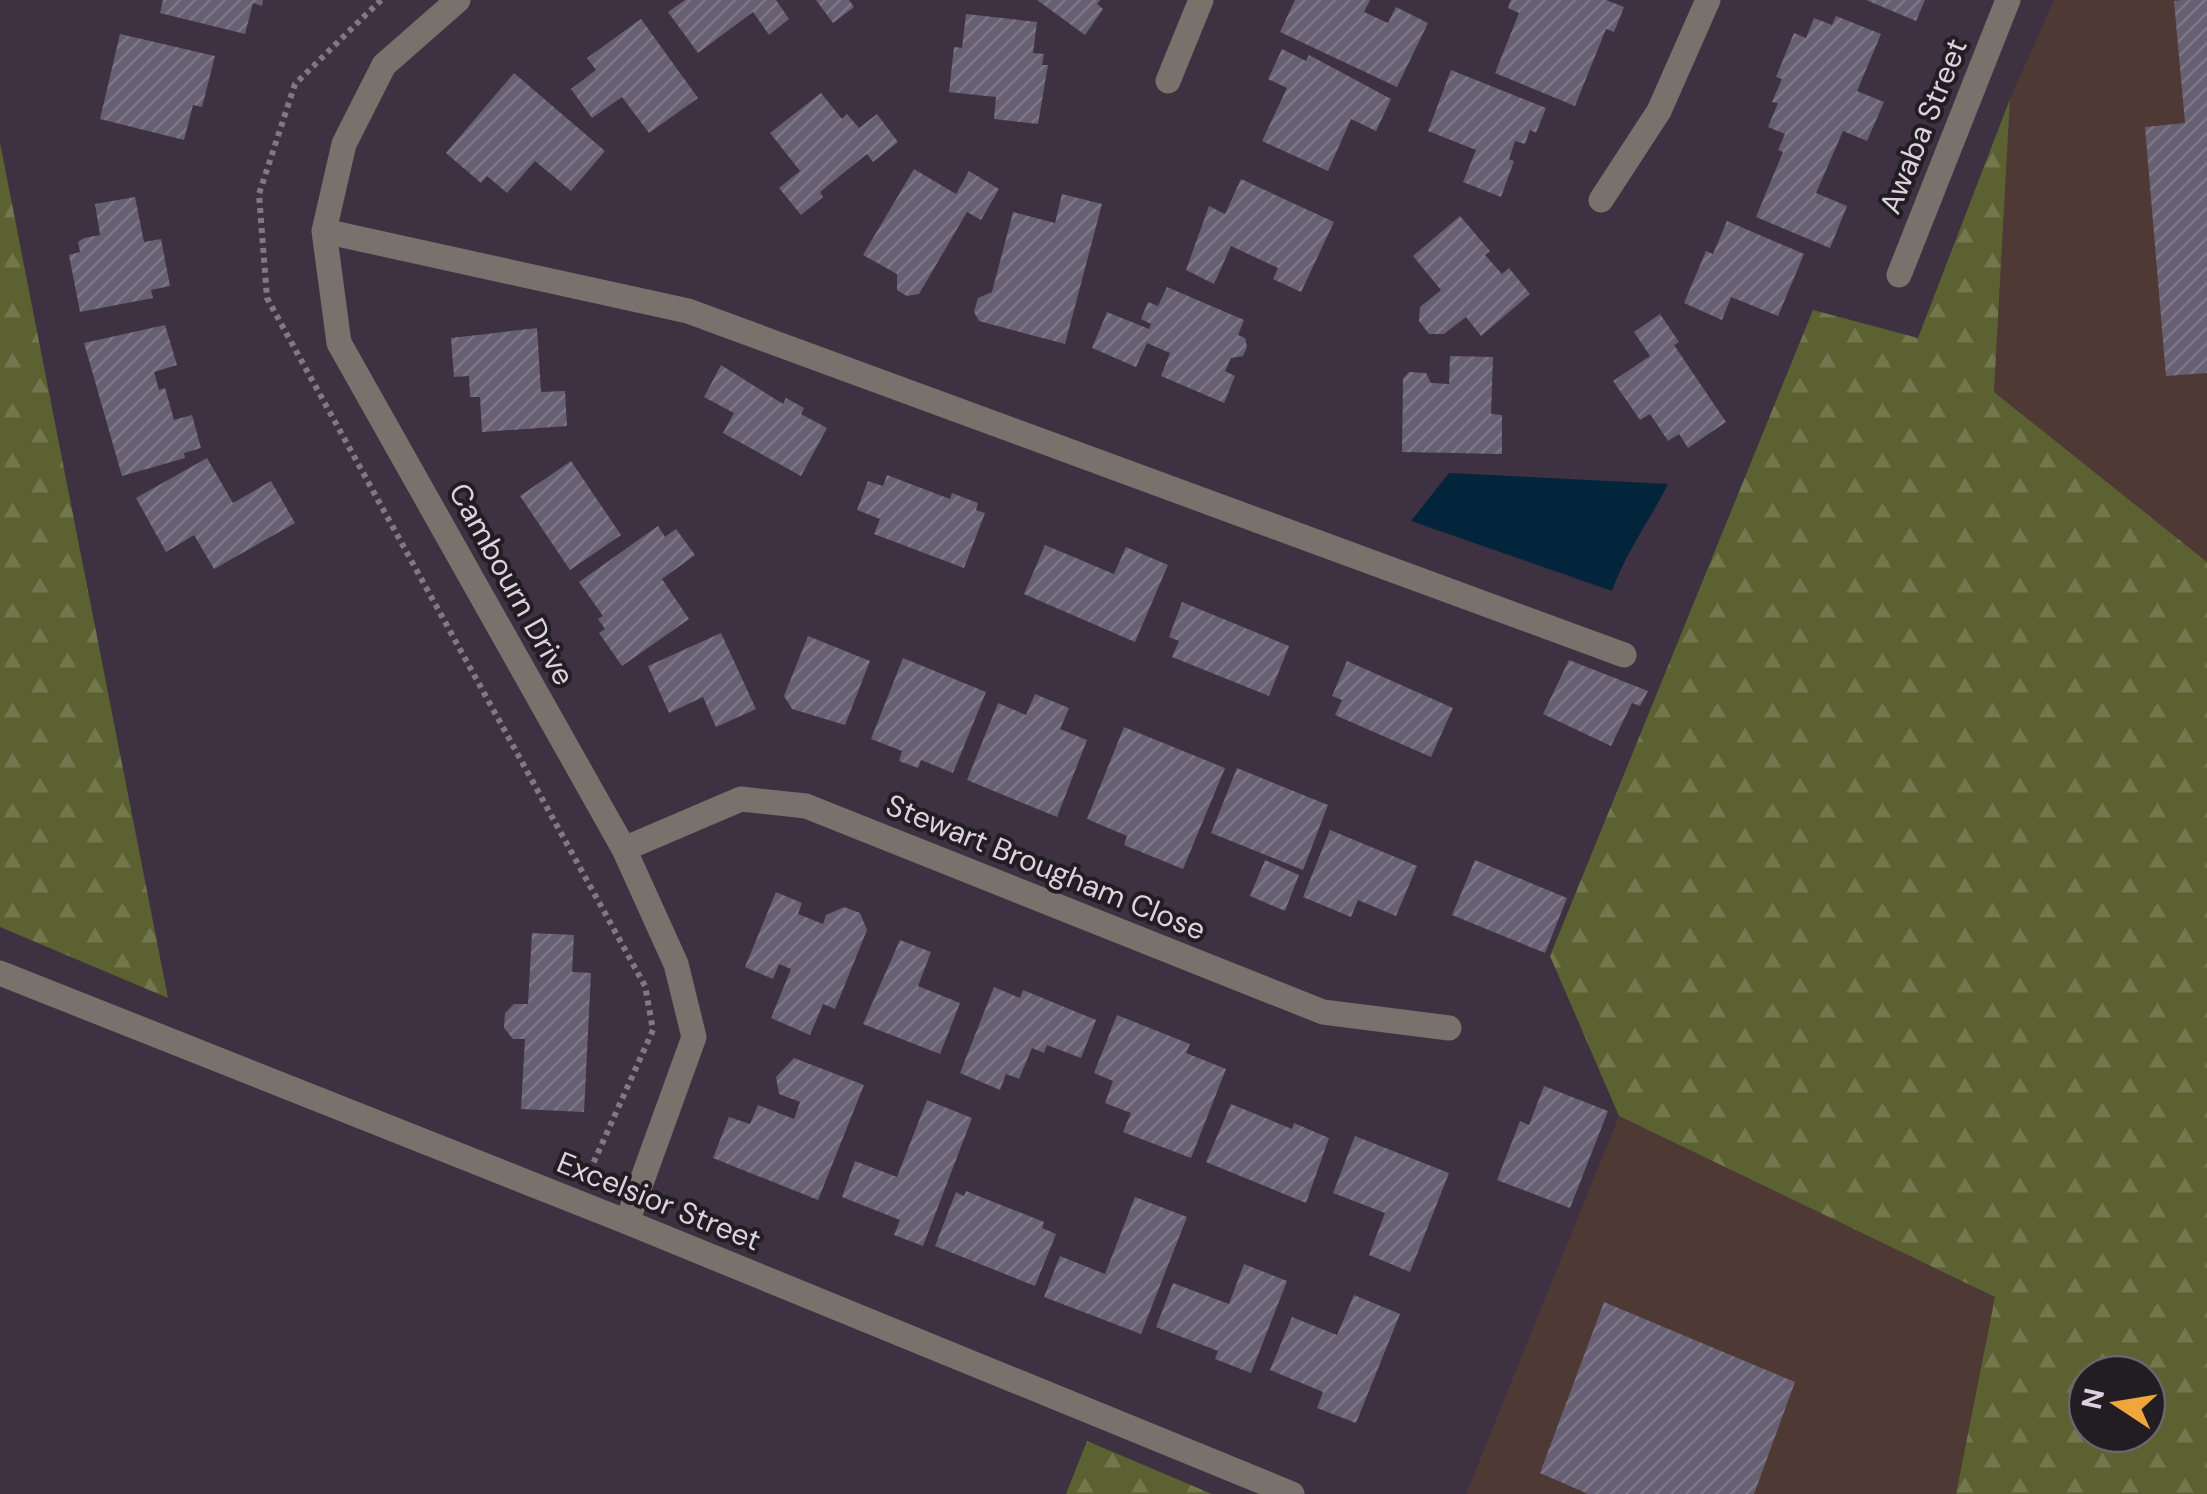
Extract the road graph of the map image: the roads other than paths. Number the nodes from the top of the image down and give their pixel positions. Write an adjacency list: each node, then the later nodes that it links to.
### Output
1 (458, 0): 7 (street, Cambourn Drive)
2 (1201, 0): 5 (street)
3 (1708, 0): 6 (street)
4 (2008, 0): 8 (street, Awaba Street)
5 (1168, 80)
6 (1600, 200)
7 (324, 231): 9 (street); 10 (street, Cambourn Drive)
8 (1899, 276)
9 (1624, 655)
10 (624, 849): 12 (street, Stewart Brougham Close); 13 (street, Cambourn Drive)
11 (0, 974): 13 (street, Excelsior Street)
12 (1449, 1028)
13 (628, 1222): 14 (street, Excelsior Street)
14 (1292, 1494)

